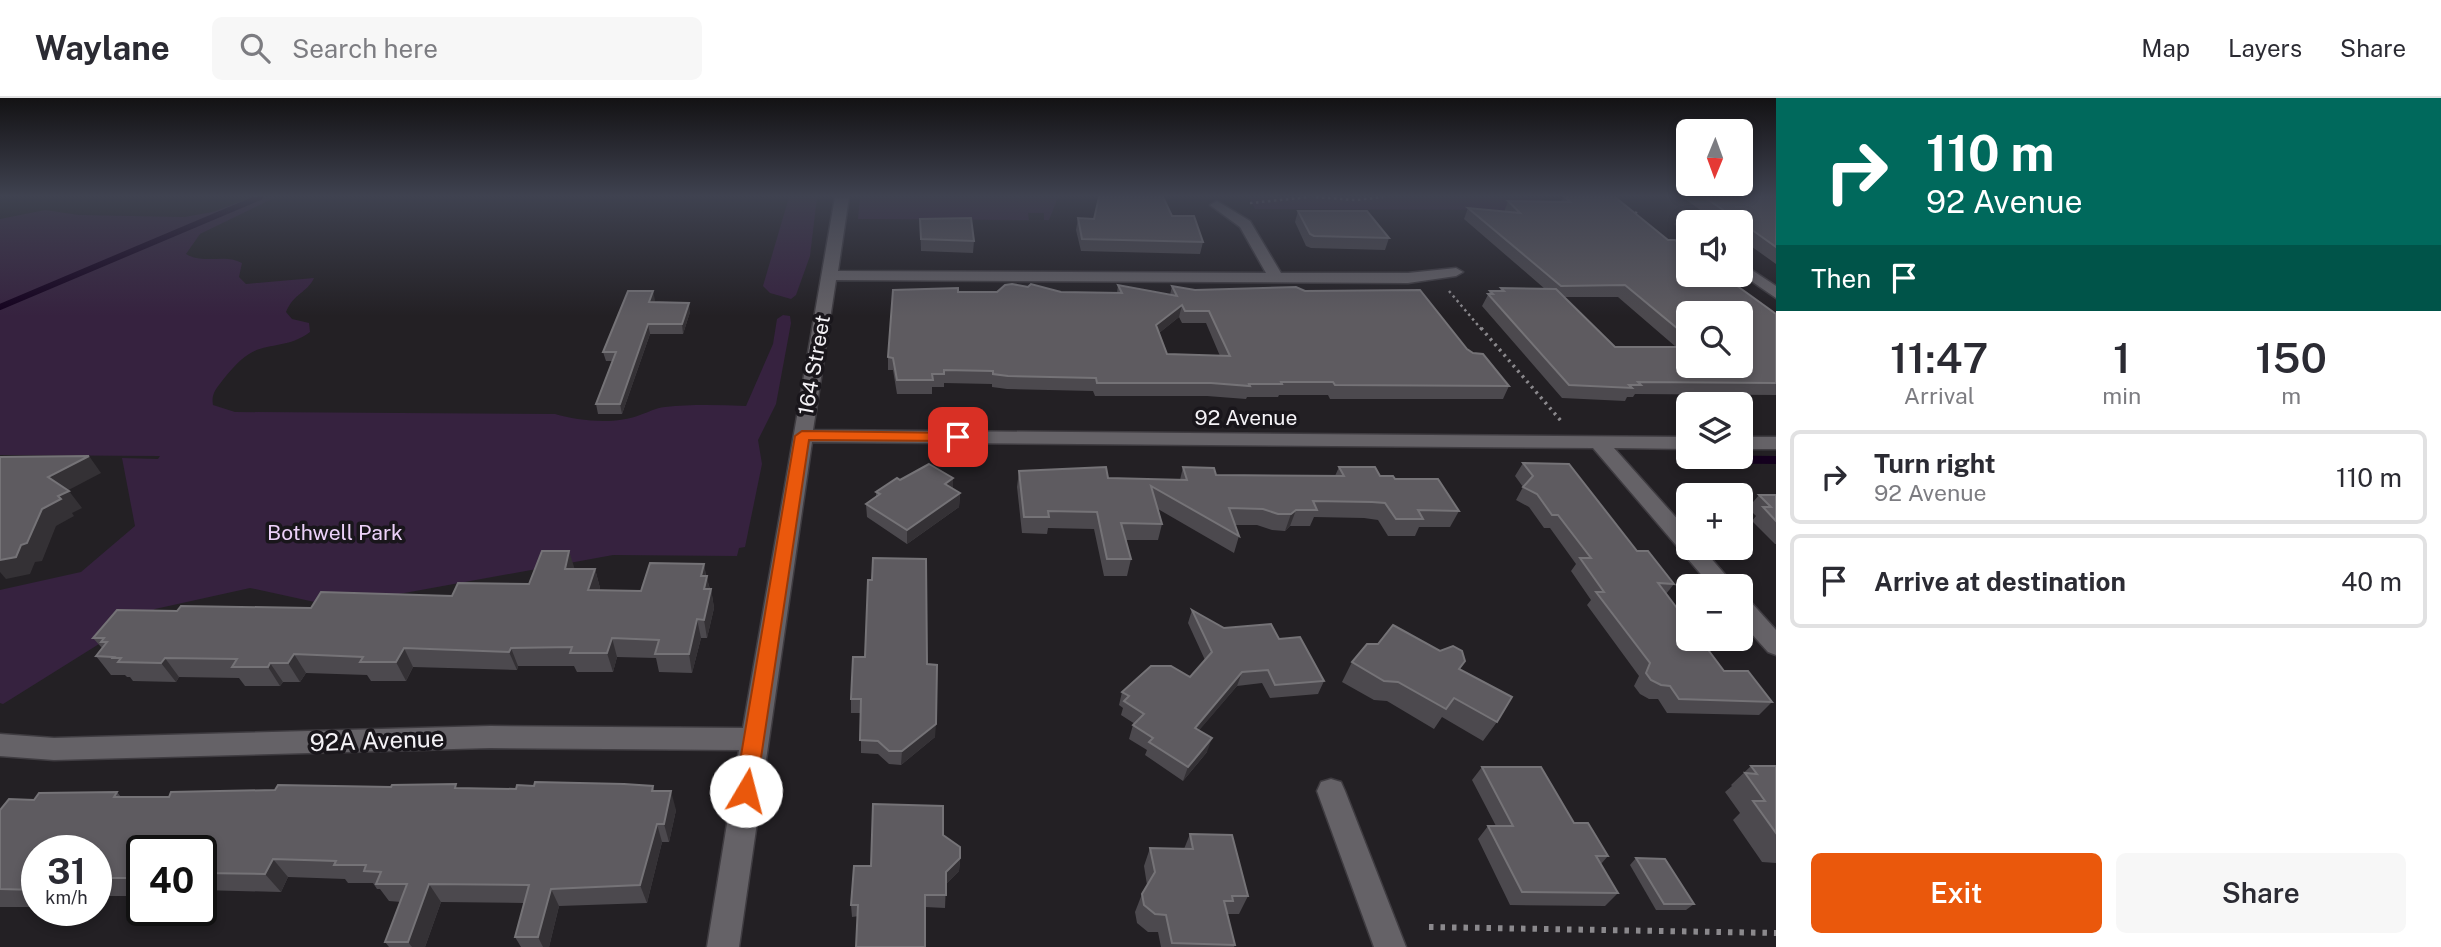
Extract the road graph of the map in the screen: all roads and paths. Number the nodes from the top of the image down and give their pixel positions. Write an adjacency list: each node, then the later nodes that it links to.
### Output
1 (836, 237): 4 (street, 164 Street)
2 (1252, 237): 6 (street)
3 (1456, 272): 6 (street)
4 (831, 275): 6 (street); 10 (street, 164 Street)
5 (1753, 276): 8 (street)
6 (1277, 278)
7 (1444, 285): 9 (path)
8 (1776, 293)
9 (1562, 422)
10 (802, 436): 11 (street, 92 Avenue); 20 (street, 164 Street)
11 (1598, 442): 12 (street, 92 Avenue); 15 (street)
12 (1676, 443)
13 (1753, 443): 14 (street)
14 (1776, 443)
15 (1676, 532)
16 (1701, 560): 17 (street)
17 (1713, 574)
18 (1753, 620): 19 (street)
19 (1776, 646)
20 (754, 739): 21 (street, 92A Avenue); 25 (street, 164 Street)
21 (0, 745)
22 (1331, 791): 26 (street)
23 (1429, 927): 24 (path)
24 (1776, 933)
25 (723, 947)
26 (1390, 947)

